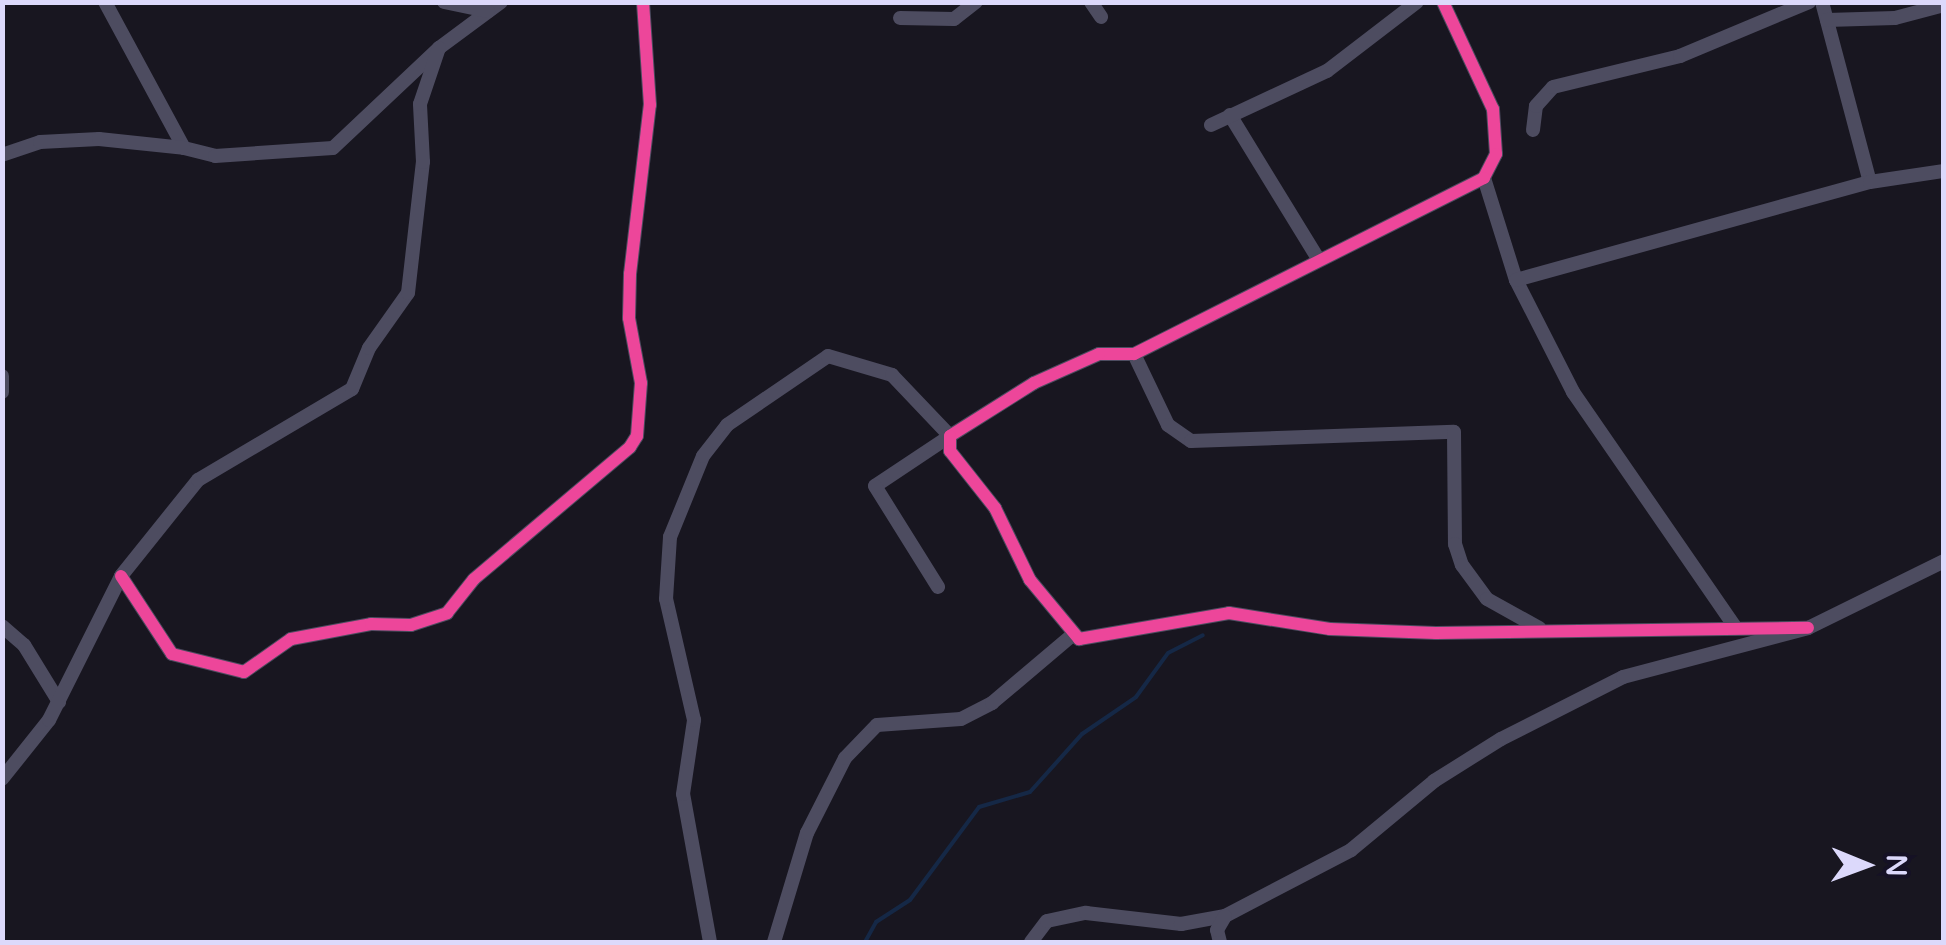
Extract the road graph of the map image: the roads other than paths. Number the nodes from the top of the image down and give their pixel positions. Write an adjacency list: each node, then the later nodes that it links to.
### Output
1 (105, 2): 19 (street)
2 (444, 2): 11 (street)
3 (643, 2): 31 (street)
4 (976, 2): 13 (street)
5 (1091, 2): 12 (street)
6 (1417, 2): 16 (street)
7 (1443, 2): 22 (street)
8 (1809, 2): 18 (street)
9 (1822, 2): 14 (street)
10 (1944, 4): 14 (street)
11 (494, 7): 15 (street)
12 (1101, 17)
13 (900, 18)
14 (1827, 20): 23 (street)
15 (439, 48): 19 (street); 31 (street)
16 (1230, 115): 17 (street); 24 (street)
17 (1211, 125)
18 (1533, 130)
19 (184, 148): 20 (street)
20 (2, 156)
21 (1944, 171): 23 (street)
22 (1484, 178): 24 (street); 25 (street)
23 (1870, 182): 25 (street)
24 (1319, 260): 26 (street)
25 (1516, 280): 34 (street)
26 (1134, 354): 29 (street); 36 (street)
27 (2, 376): 28 (street)
28 (2, 392)
29 (950, 436): 32 (street); 37 (street); 41 (street)
30 (1944, 562): 35 (street)
31 (122, 576): 38 (street)
32 (938, 587)
33 (2, 626): 38 (street)
34 (1736, 628): 35 (street); 36 (street)
35 (1808, 628): 40 (street)
36 (1541, 630): 37 (street)
37 (1070, 637): 42 (street)
38 (59, 702): 39 (street)
39 (2, 779)
40 (1226, 916): 43 (street); 44 (street)
41 (710, 942)
42 (774, 942)
43 (1031, 942)
44 (1220, 942)

